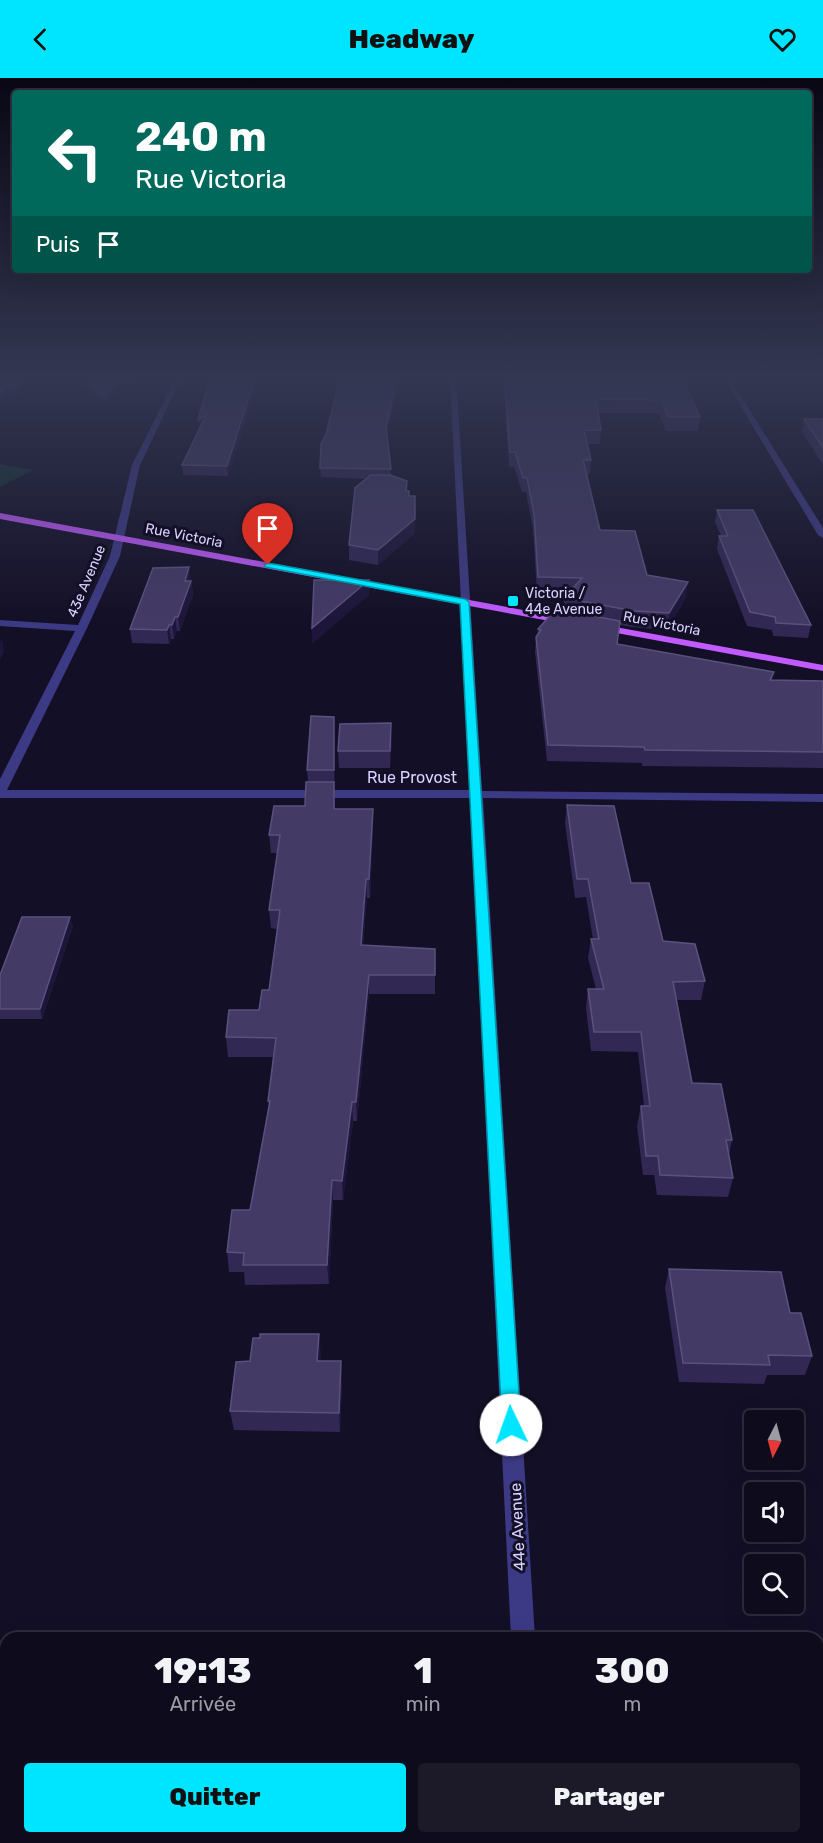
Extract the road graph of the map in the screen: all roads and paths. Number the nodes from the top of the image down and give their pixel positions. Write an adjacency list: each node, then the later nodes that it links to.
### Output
1 (140, 457): 6 (street, 43e Avenue)
2 (457, 457): 7 (street, 44e Avenue)
3 (775, 457): 5 (street)
4 (0, 516): 6 (main road, Rue Victoria)
5 (823, 535)
6 (120, 538): 7 (main road, Rue Victoria); 11 (street, 43e Avenue)
7 (465, 602): 9 (main road, Rue Victoria); 14 (street, 44e Avenue)
8 (0, 623): 11 (street)
9 (576, 623)
10 (588, 625): 12 (main road, Rue Victoria)
11 (82, 628): 13 (street, 43e Avenue)
12 (823, 668)
13 (0, 793): 14 (street, Rue Provost)
14 (476, 794): 15 (street, Rue Provost); 16 (street, 44e Avenue)
15 (823, 798)
16 (523, 1632)

